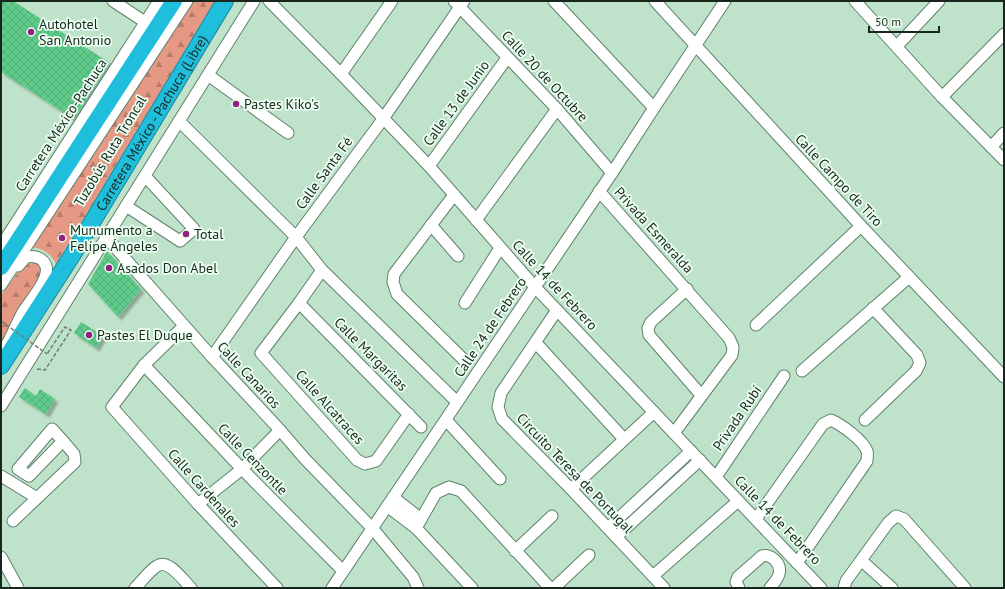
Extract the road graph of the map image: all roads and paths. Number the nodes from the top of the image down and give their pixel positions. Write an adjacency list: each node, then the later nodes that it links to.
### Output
1 (112, 1): 16 (street)
2 (159, 1): 16 (street, Carretera México-Pachuca)
3 (174, 1): 46 (highway)
4 (187, 1): 49 (street, Tuzobús Ruta Troncal)
5 (219, 1): 62 (street, Tuzobús Ruta Troncal)
6 (225, 1): 65 (highway, Carretera México - Pachuca (Libre))
7 (254, 1): 21 (street)
8 (269, 1): 22 (street, Calle 14 de Febrero)
9 (392, 1): 22 (street)
10 (554, 1): 24 (street)
11 (655, 1): 18 (street, Calle Campo de Tiro)
12 (725, 1): 18 (street, Calle 24 de Febrero)
13 (855, 1): 19 (street)
14 (939, 1): 19 (street)
15 (459, 3): 20 (street, Calle 20 de Octubre); 26 (street, Calle Santa Fé)
16 (145, 22): 43 (street, Carretera México-Pachuca)
17 (1004, 34): 23 (street)
18 (696, 45): 24 (street, Calle 24 de Febrero); 40 (street, Calle Campo de Tiro)
19 (897, 46): 23 (street)
20 (507, 58): 25 (street, Calle 20 de Octubre); 32 (street, Calle 13 de Junio)
21 (208, 74): 27 (street); 28 (street)
22 (341, 74): 26 (street, Calle 14 de Febrero)
23 (942, 97): 30 (street)
24 (654, 108): 33 (street, Calle 24 de Febrero)
25 (557, 109): 33 (street, Calle 20 de Octubre); 38 (street)
26 (383, 119): 32 (street, Calle 14 de Febrero); 41 (street, Calle Santa Fé)
27 (179, 121): 34 (street); 41 (street)
28 (288, 132)
29 (1004, 133): 30 (street)
30 (991, 147): 31 (street)
31 (1004, 160)
32 (429, 166): 36 (street, Calle 14 de Febrero)
33 (612, 173): 35 (street, Calle 24 de Febrero)
34 (145, 176): 37 (street); 37 (street)
35 (599, 191): 50 (street, Calle 24 de Febrero); 52 (street, Privada Esmeralda)
36 (454, 195): 38 (street, Calle 14 de Febrero); 39 (street)
37 (126, 206): 42 (street)
38 (476, 220): 44 (street, Calle 14 de Febrero)
39 (431, 225): 45 (street); 63 (street)
40 (861, 226): 48 (street, Calle Campo de Tiro); 58 (street)
41 (296, 237): 47 (street); 61 (street, Calle Santa Fé)
42 (107, 238): 59 (street, Calle Canarios); 66 (street)
43 (1, 246)
44 (500, 248): 50 (street, Calle 14 de Febrero); 54 (street)
45 (458, 256)
46 (1, 267)
47 (322, 270): 53 (street); 71 (street)
48 (909, 277): 55 (street); 69 (street, Calle Campo de Tiro)
49 (1, 285)
50 (535, 287): 56 (street, Calle 14 de Febrero); 71 (street, Calle 24 de Febrero)
51 (1, 290): 62 (street)
52 (687, 290): 70 (street, Privada Esmeralda); 70 (street, Privada Esmeralda)
53 (299, 302): 74 (street, Calle Margaritas); 74 (street, Calle Alcatraces)
54 (465, 303)
55 (873, 308): 67 (street); 76 (street)
56 (557, 310): 60 (street, Circuito Teresa de Portugal); 73 (street, Calle 14 de Febrero)
57 (1, 320): 66 (path, bridge)
58 (756, 324)
59 (184, 326): 61 (street, Calle Canarios); 64 (street)
60 (536, 343): 80 (street); 88 (street, Circuito Teresa de Portugal)
61 (212, 357): 78 (street, Calle Canarios)
62 (1, 358)
63 (466, 362)
64 (144, 364): 84 (street, Calle Cenzontle); 92 (street, Calle Cardenales)
65 (1, 366)
66 (24, 368): 72 (street)
67 (802, 371)
68 (784, 376): 86 (street, Privada Rubí)
69 (1004, 377)
70 (701, 395): 79 (street, Privada Esmeralda)
71 (458, 402): 75 (street, Calle 24 de Febrero)
72 (1, 406)
73 (654, 412): 79 (street, Calle 14 de Febrero); 80 (street)
74 (409, 414): 77 (street, Calle Margaritas)
75 (446, 420): 87 (street); 90 (street, Calle 24 de Febrero)
76 (865, 420)
77 (421, 427)
78 (280, 430): 84 (street); 98 (street, Calle Canarios)
79 (674, 433): 82 (street, Calle 14 de Febrero)
80 (624, 439): 88 (street)
81 (63, 441): 89 (street)
82 (691, 451): 83 (street, Calle 14 de Febrero); 97 (street)
83 (700, 460): 86 (street, Calle 14 de Febrero); 99 (street)
84 (242, 469): 92 (street); 105 (street, Calle Cenzontle)
85 (1, 476): 89 (street)
86 (716, 477): 91 (street, Calle 14 de Febrero)
87 (500, 479)
88 (571, 489): 97 (street, Circuito Teresa de Portugal)
89 (37, 498): 95 (street)
90 (390, 501): 96 (street); 98 (street, Calle 24 de Febrero)
91 (738, 501): 94 (street, Calle 14 de Febrero); 106 (street)
92 (198, 504): 111 (street, Calle Cardenales)
93 (552, 516): 100 (street)
94 (756, 519): 104 (street, Calle 14 de Febrero); 104 (street)
95 (13, 521)
96 (419, 523): 100 (street); 114 (street)
97 (608, 528): 99 (street, Circuito Teresa de Portugal)
98 (373, 529): 105 (street, Calle 24 de Febrero); 113 (street, Calle Canarios)
99 (616, 537): 106 (street, Circuito Teresa de Portugal)
100 (515, 551): 115 (street)
101 (589, 555): 116 (street)
102 (1, 557): 108 (street)
103 (862, 560): 120 (street); 121 (street); 122 (street)
104 (798, 563): 107 (street, Calle 14 de Febrero)
105 (343, 572): 112 (street, Calle 24 de Febrero)
106 (653, 576): 117 (street, Circuito Teresa de Portugal)
107 (816, 586)
108 (18, 588)
109 (135, 588): 110 (street)
110 (191, 588)
111 (276, 588)
112 (332, 588)
113 (418, 588)
114 (472, 588)
115 (550, 588)
116 (554, 588)
117 (664, 588)
118 (739, 588): 119 (street)
119 (770, 588)
120 (844, 588)
121 (892, 588)
122 (965, 588)

